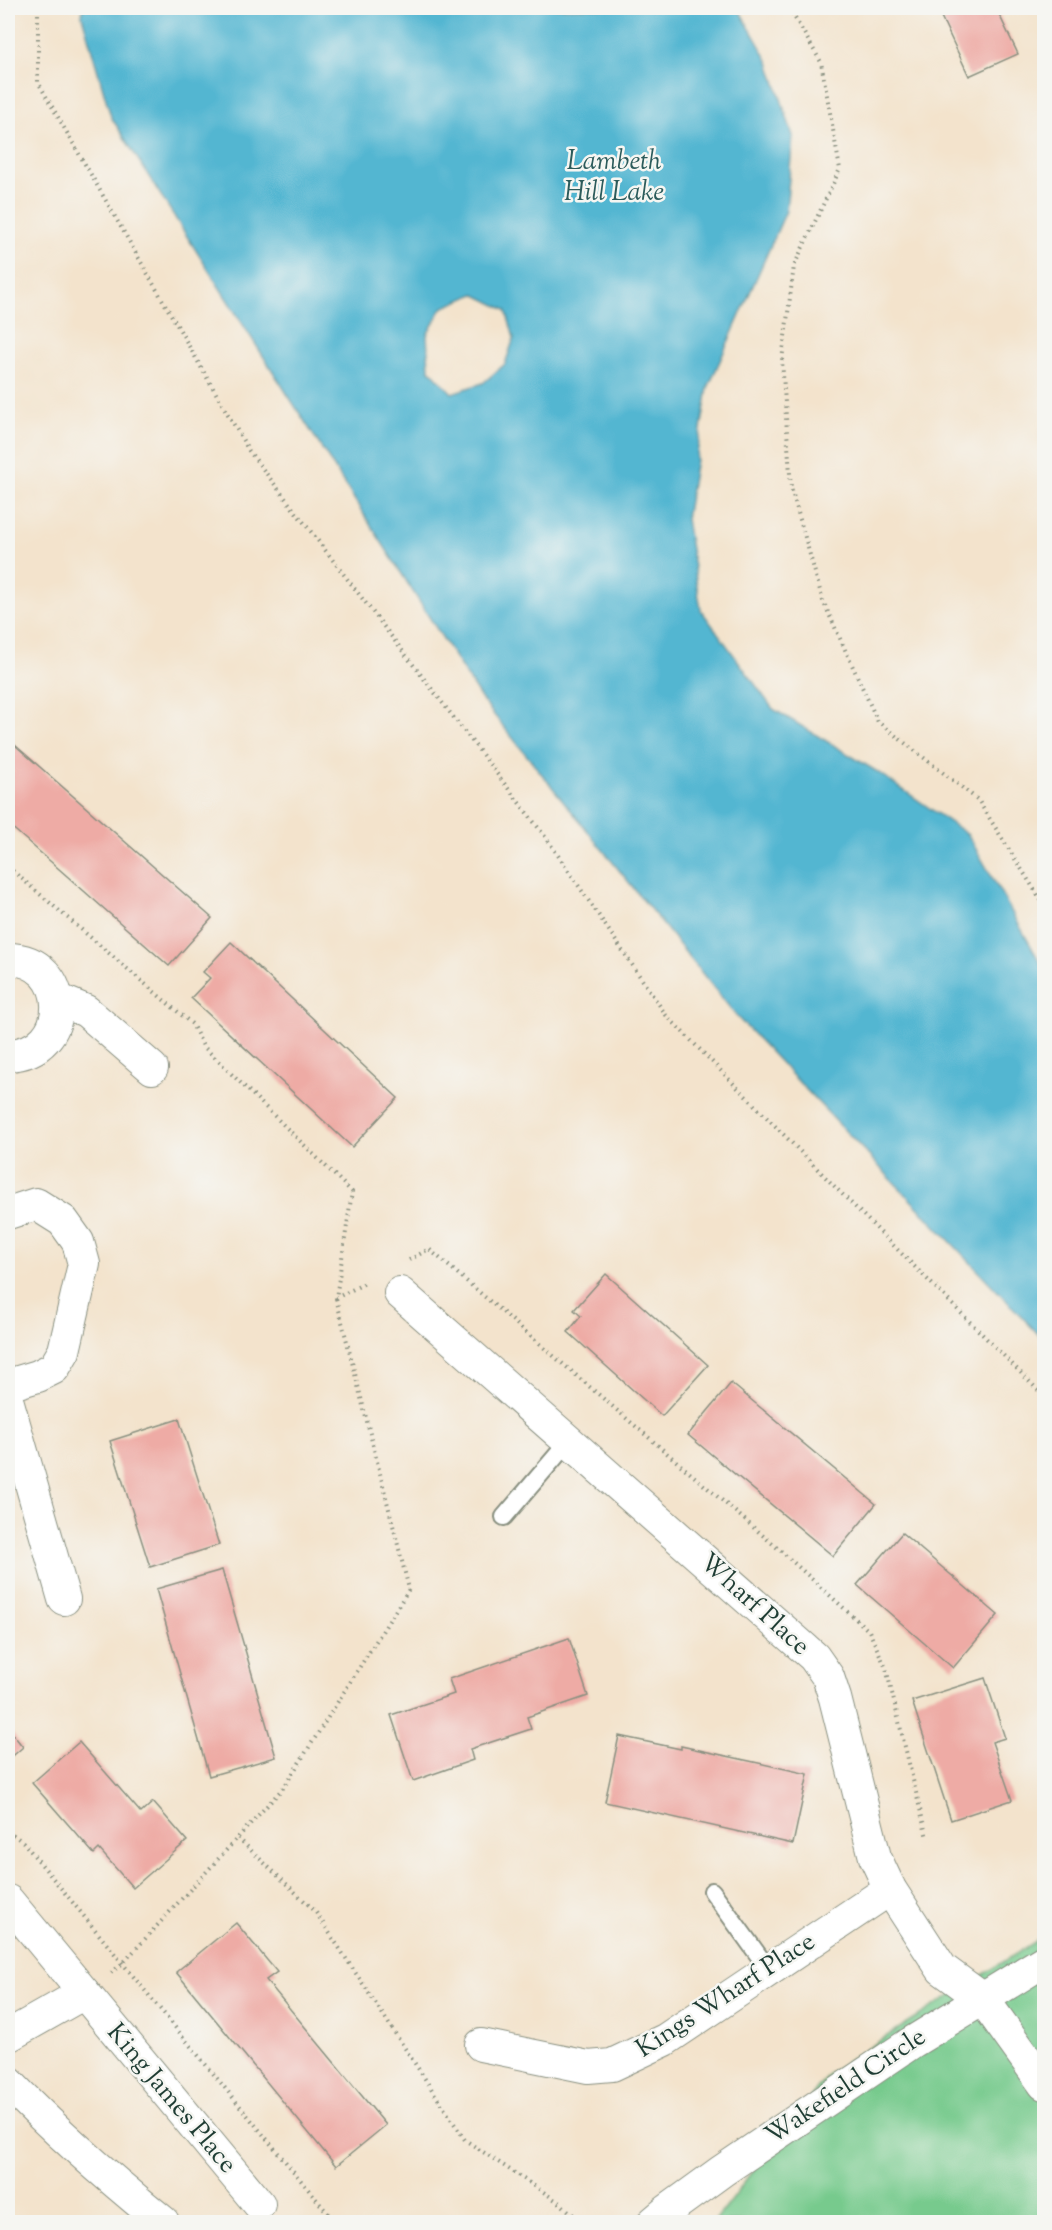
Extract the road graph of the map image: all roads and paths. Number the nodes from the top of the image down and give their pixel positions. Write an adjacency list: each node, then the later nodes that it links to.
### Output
1 (38, 8): 14 (path)
2 (789, 8): 4 (path)
3 (8, 867): 12 (path)
4 (1044, 905)
5 (8, 959): 6 (street)
6 (57, 999): 7 (street); 8 (street)
7 (8, 1054)
8 (152, 1068)
9 (8, 1213): 13 (street)
10 (408, 1260): 21 (path)
11 (388, 1285): 12 (path); 16 (street, Wharf Place)
12 (336, 1298): 20 (path)
13 (8, 1385)
14 (1044, 1396)
15 (8, 1403): 18 (street)
16 (569, 1441): 17 (lane); 22 (street, Wharf Place)
17 (504, 1517)
18 (64, 1599)
19 (8, 1831): 26 (path)
20 (238, 1838): 26 (path); 37 (path)
21 (927, 1838)
22 (890, 1889): 27 (street, Kings Wharf Place); 29 (street, Wharf Place)
23 (712, 1892): 27 (lane)
24 (8, 1901): 28 (street, King James Place)
25 (1044, 1961): 29 (street, Wakefield Circle)
26 (123, 1963): 36 (path)
27 (769, 1970): 31 (street, Kings Wharf Place)
28 (84, 1993): 30 (street); 34 (street, King James Place)
29 (983, 1999): 33 (street, Wharf Place); 38 (street, Wakefield Circle)
30 (8, 2036)
31 (481, 2045)
32 (8, 2082): 35 (street)
33 (1044, 2085)
34 (259, 2204)
35 (163, 2223)
36 (334, 2223)
37 (581, 2223)
38 (654, 2223)

